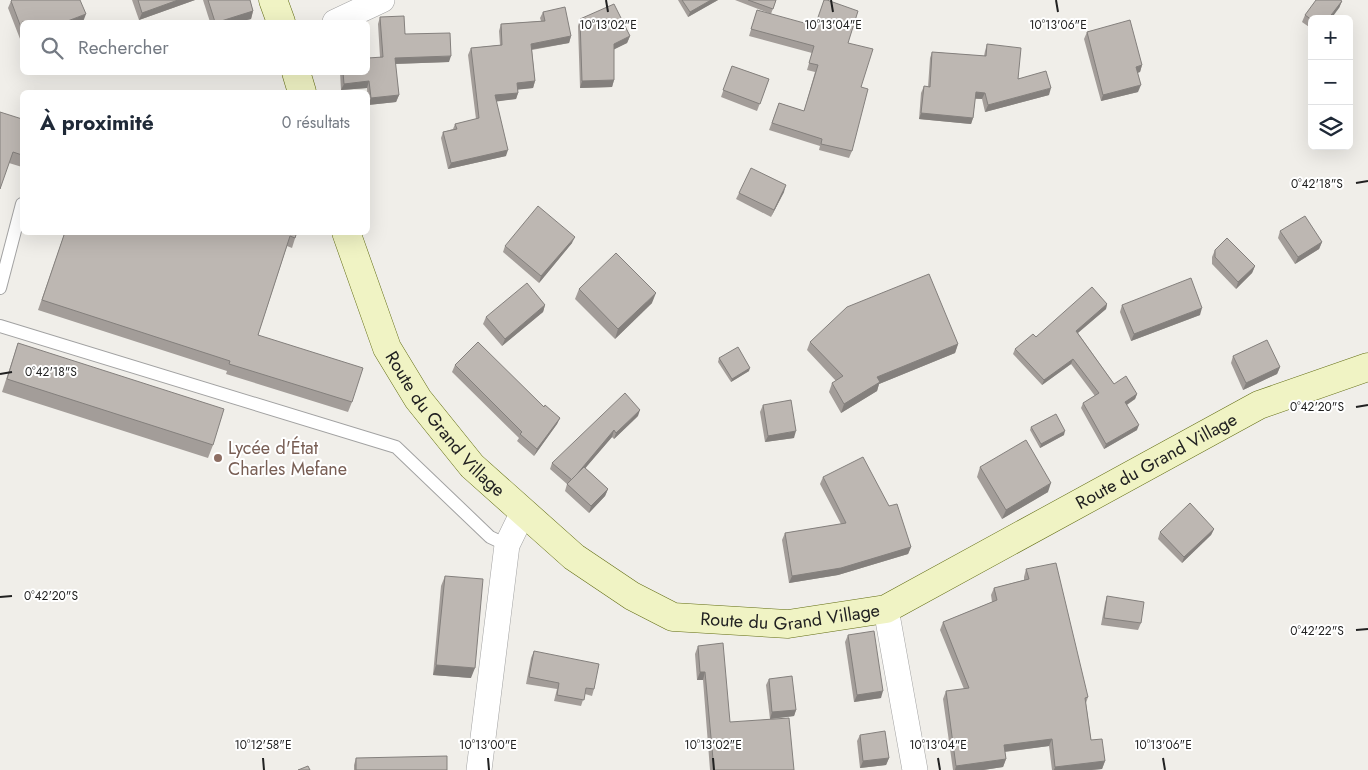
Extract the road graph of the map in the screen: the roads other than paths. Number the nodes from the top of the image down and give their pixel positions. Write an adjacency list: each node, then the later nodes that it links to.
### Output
1 (273, 0): 3 (street)
2 (382, 0): 4 (street)
3 (280, 20)
4 (339, 20)
5 (297, 75): 6 (street)
6 (301, 90)
7 (20, 212): 9 (lane)
8 (347, 235): 12 (street, Route du Grand Village)
9 (0, 288)
10 (0, 326): 13 (lane)
11 (1368, 366): 14 (street, Route du Grand Village)
12 (523, 512): 13 (street); 14 (street, Route du Grand Village)
13 (506, 545): 15 (street)
14 (886, 609): 16 (street)
15 (479, 770)
16 (915, 770)

